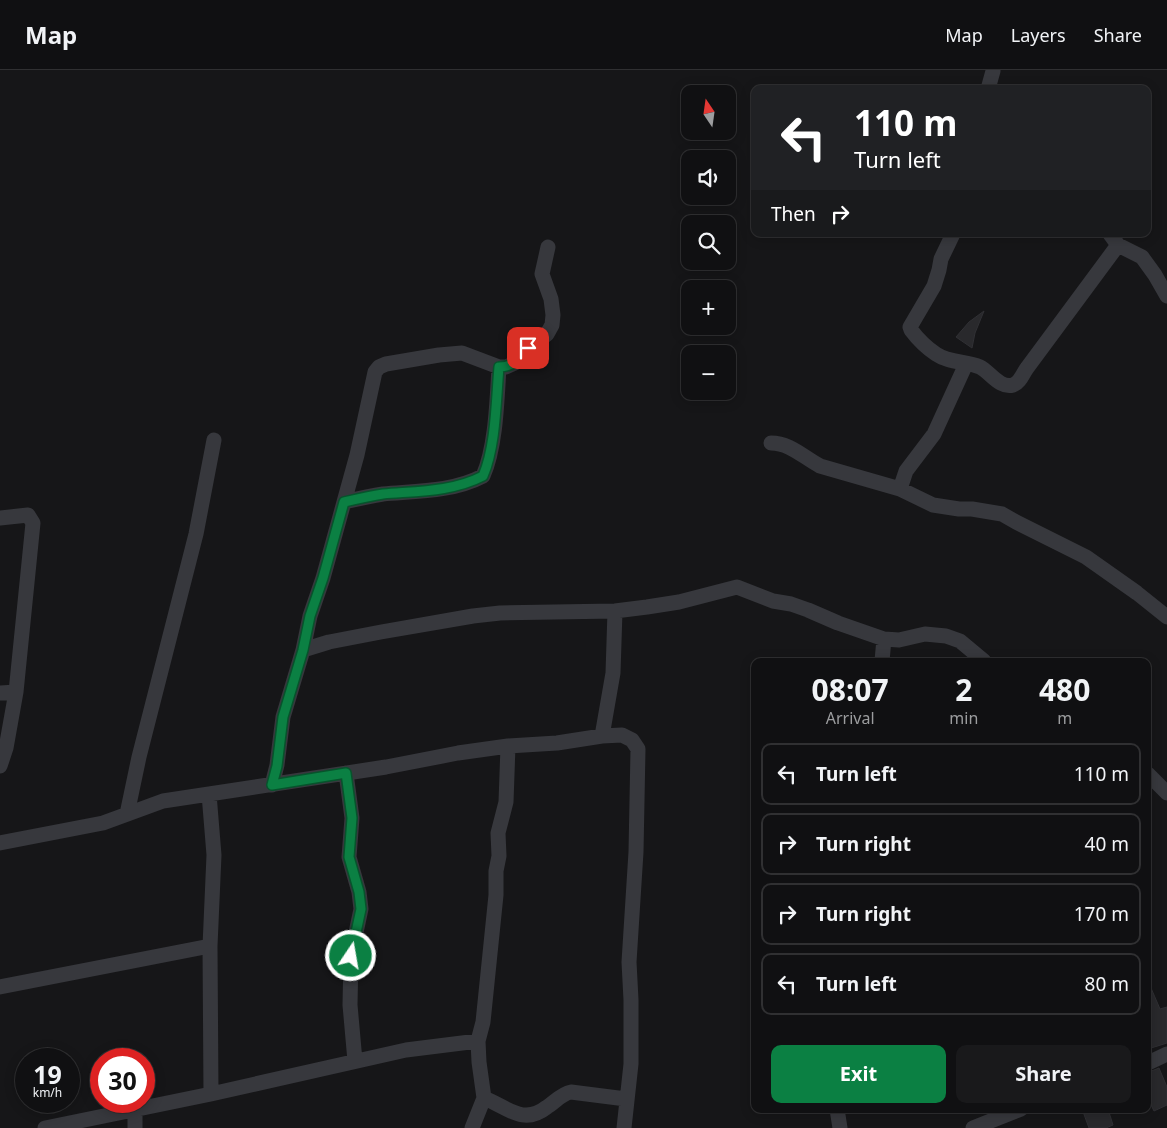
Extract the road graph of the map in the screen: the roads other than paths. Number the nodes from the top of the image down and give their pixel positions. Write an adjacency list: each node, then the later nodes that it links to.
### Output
1 (993, 71): 2 (street)
2 (989, 85)
3 (952, 237): 7 (street)
4 (1114, 239): 6 (street); 7 (street)
5 (548, 247): 8 (street)
6 (1167, 296)
7 (966, 364): 11 (street)
8 (499, 367): 12 (street); 12 (street)
9 (214, 440): 30 (street)
10 (771, 443): 11 (street)
11 (900, 489): 15 (street)
12 (344, 502): 17 (street)
13 (0, 518): 20 (street)
14 (616, 611): 16 (street); 17 (street); 22 (street)
15 (1167, 617)
16 (884, 639): 18 (street); 19 (street)
17 (303, 650): 27 (street)
18 (882, 658)
19 (980, 658)
20 (16, 692): 21 (street); 24 (street)
21 (0, 693)
22 (602, 736): 23 (street); 40 (street)
23 (508, 746): 25 (street); 34 (street)
24 (0, 766)
25 (346, 773): 27 (street); 36 (street)
26 (1151, 777): 28 (street)
27 (272, 785): 29 (street)
28 (1167, 793)
29 (209, 794): 30 (street); 32 (street)
30 (127, 814): 31 (street)
31 (0, 843)
32 (210, 946): 33 (street); 38 (street)
33 (0, 987)
34 (478, 1041): 36 (street); 39 (street)
35 (1167, 1054): 37 (street)
36 (355, 1061): 38 (street)
37 (1151, 1062)
38 (210, 1094): 41 (street)
39 (484, 1098): 40 (street); 48 (street)
40 (626, 1100): 49 (street)
41 (155, 1105)
42 (116, 1113): 46 (street)
43 (135, 1113): 47 (street)
44 (838, 1113): 50 (street)
45 (1011, 1113): 51 (street)
46 (45, 1128)
47 (135, 1128)
48 (472, 1128)
49 (624, 1128)
50 (840, 1128)
51 (973, 1128)

